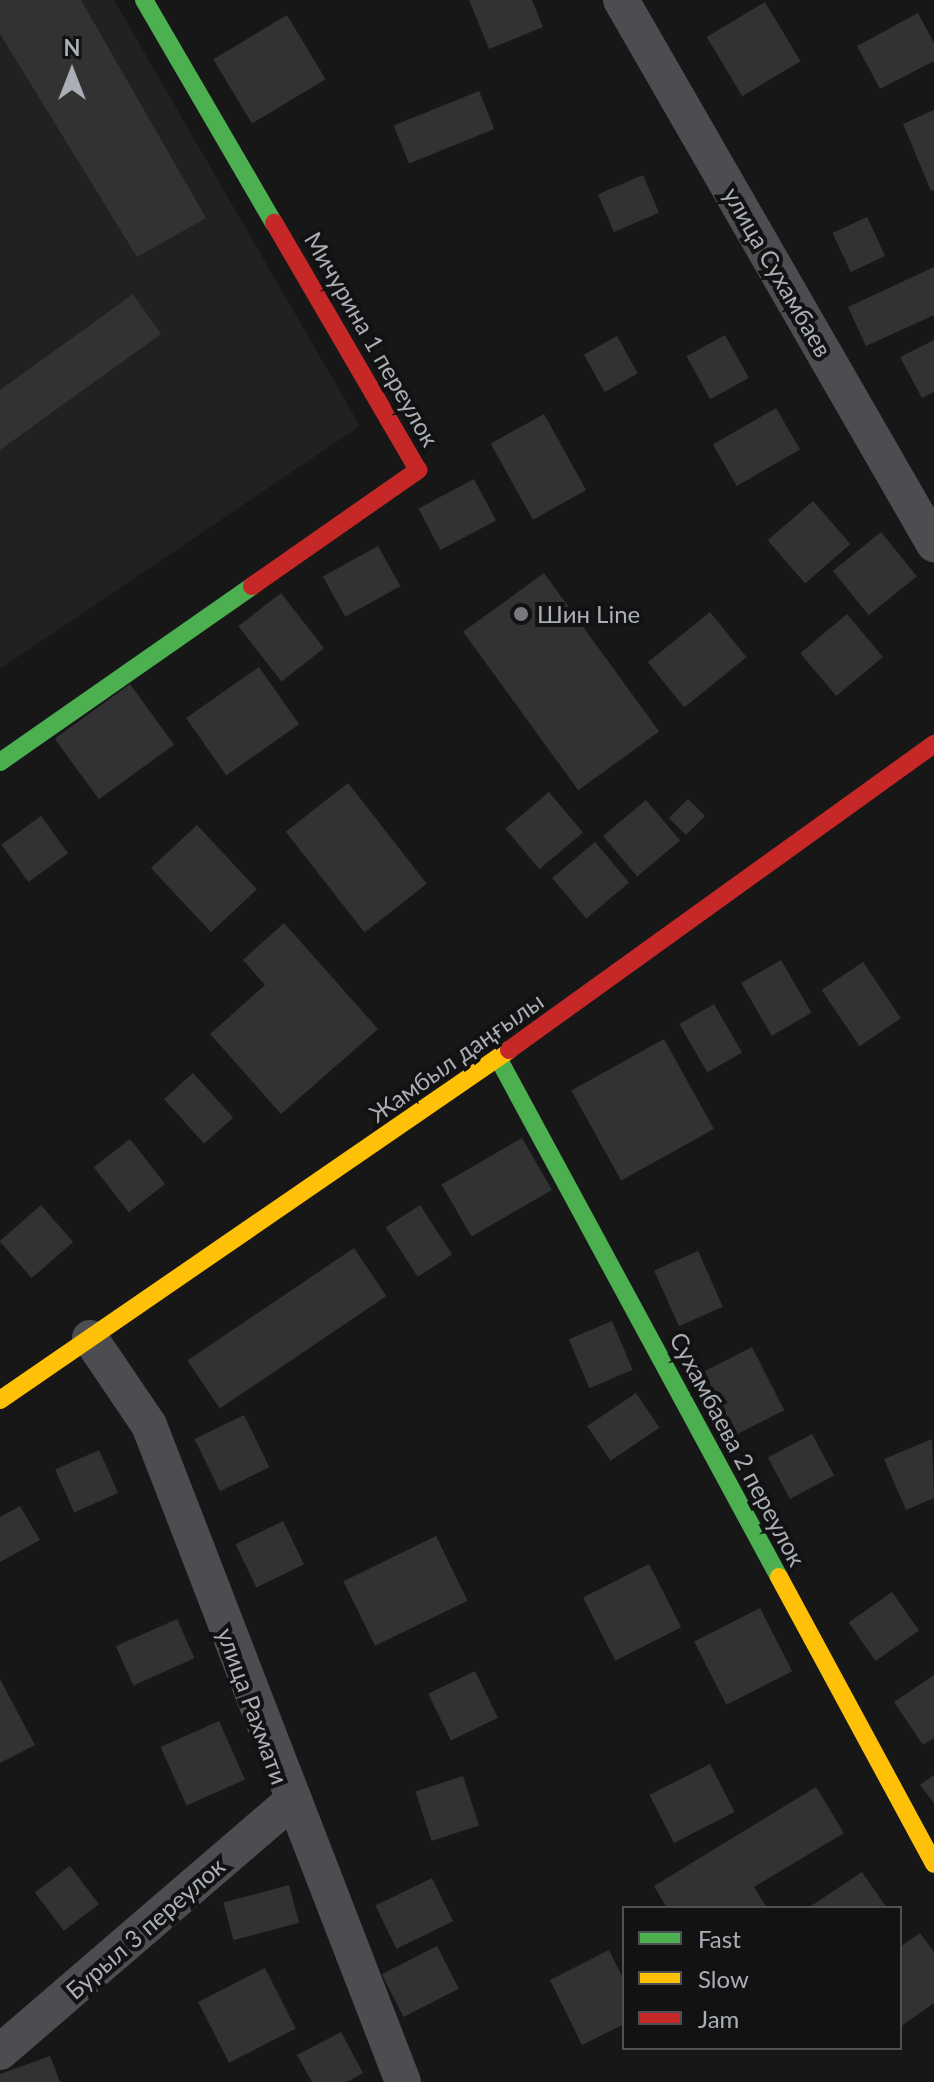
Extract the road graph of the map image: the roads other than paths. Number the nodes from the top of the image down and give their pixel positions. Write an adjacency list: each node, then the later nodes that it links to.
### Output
1 (144, 0): 5 (street, Мичурина 1 переулок)
2 (621, 0): 3 (street, улица Сухамбаев)
3 (934, 544)
4 (934, 744): 6 (street, Жамбыл даңғылы)
5 (0, 762)
6 (498, 1058): 7 (street, Жамбыл даңғылы); 10 (street, Сухамбаева 2 переулок)
7 (90, 1338): 8 (street, Жамбыл даңғылы); 9 (street, улица Рахмати)
8 (0, 1400)
9 (290, 1803): 11 (street, Бурыл 3 переулок); 12 (street, улица Рахмати)
10 (934, 1864)
11 (0, 2052)
12 (403, 2082)

